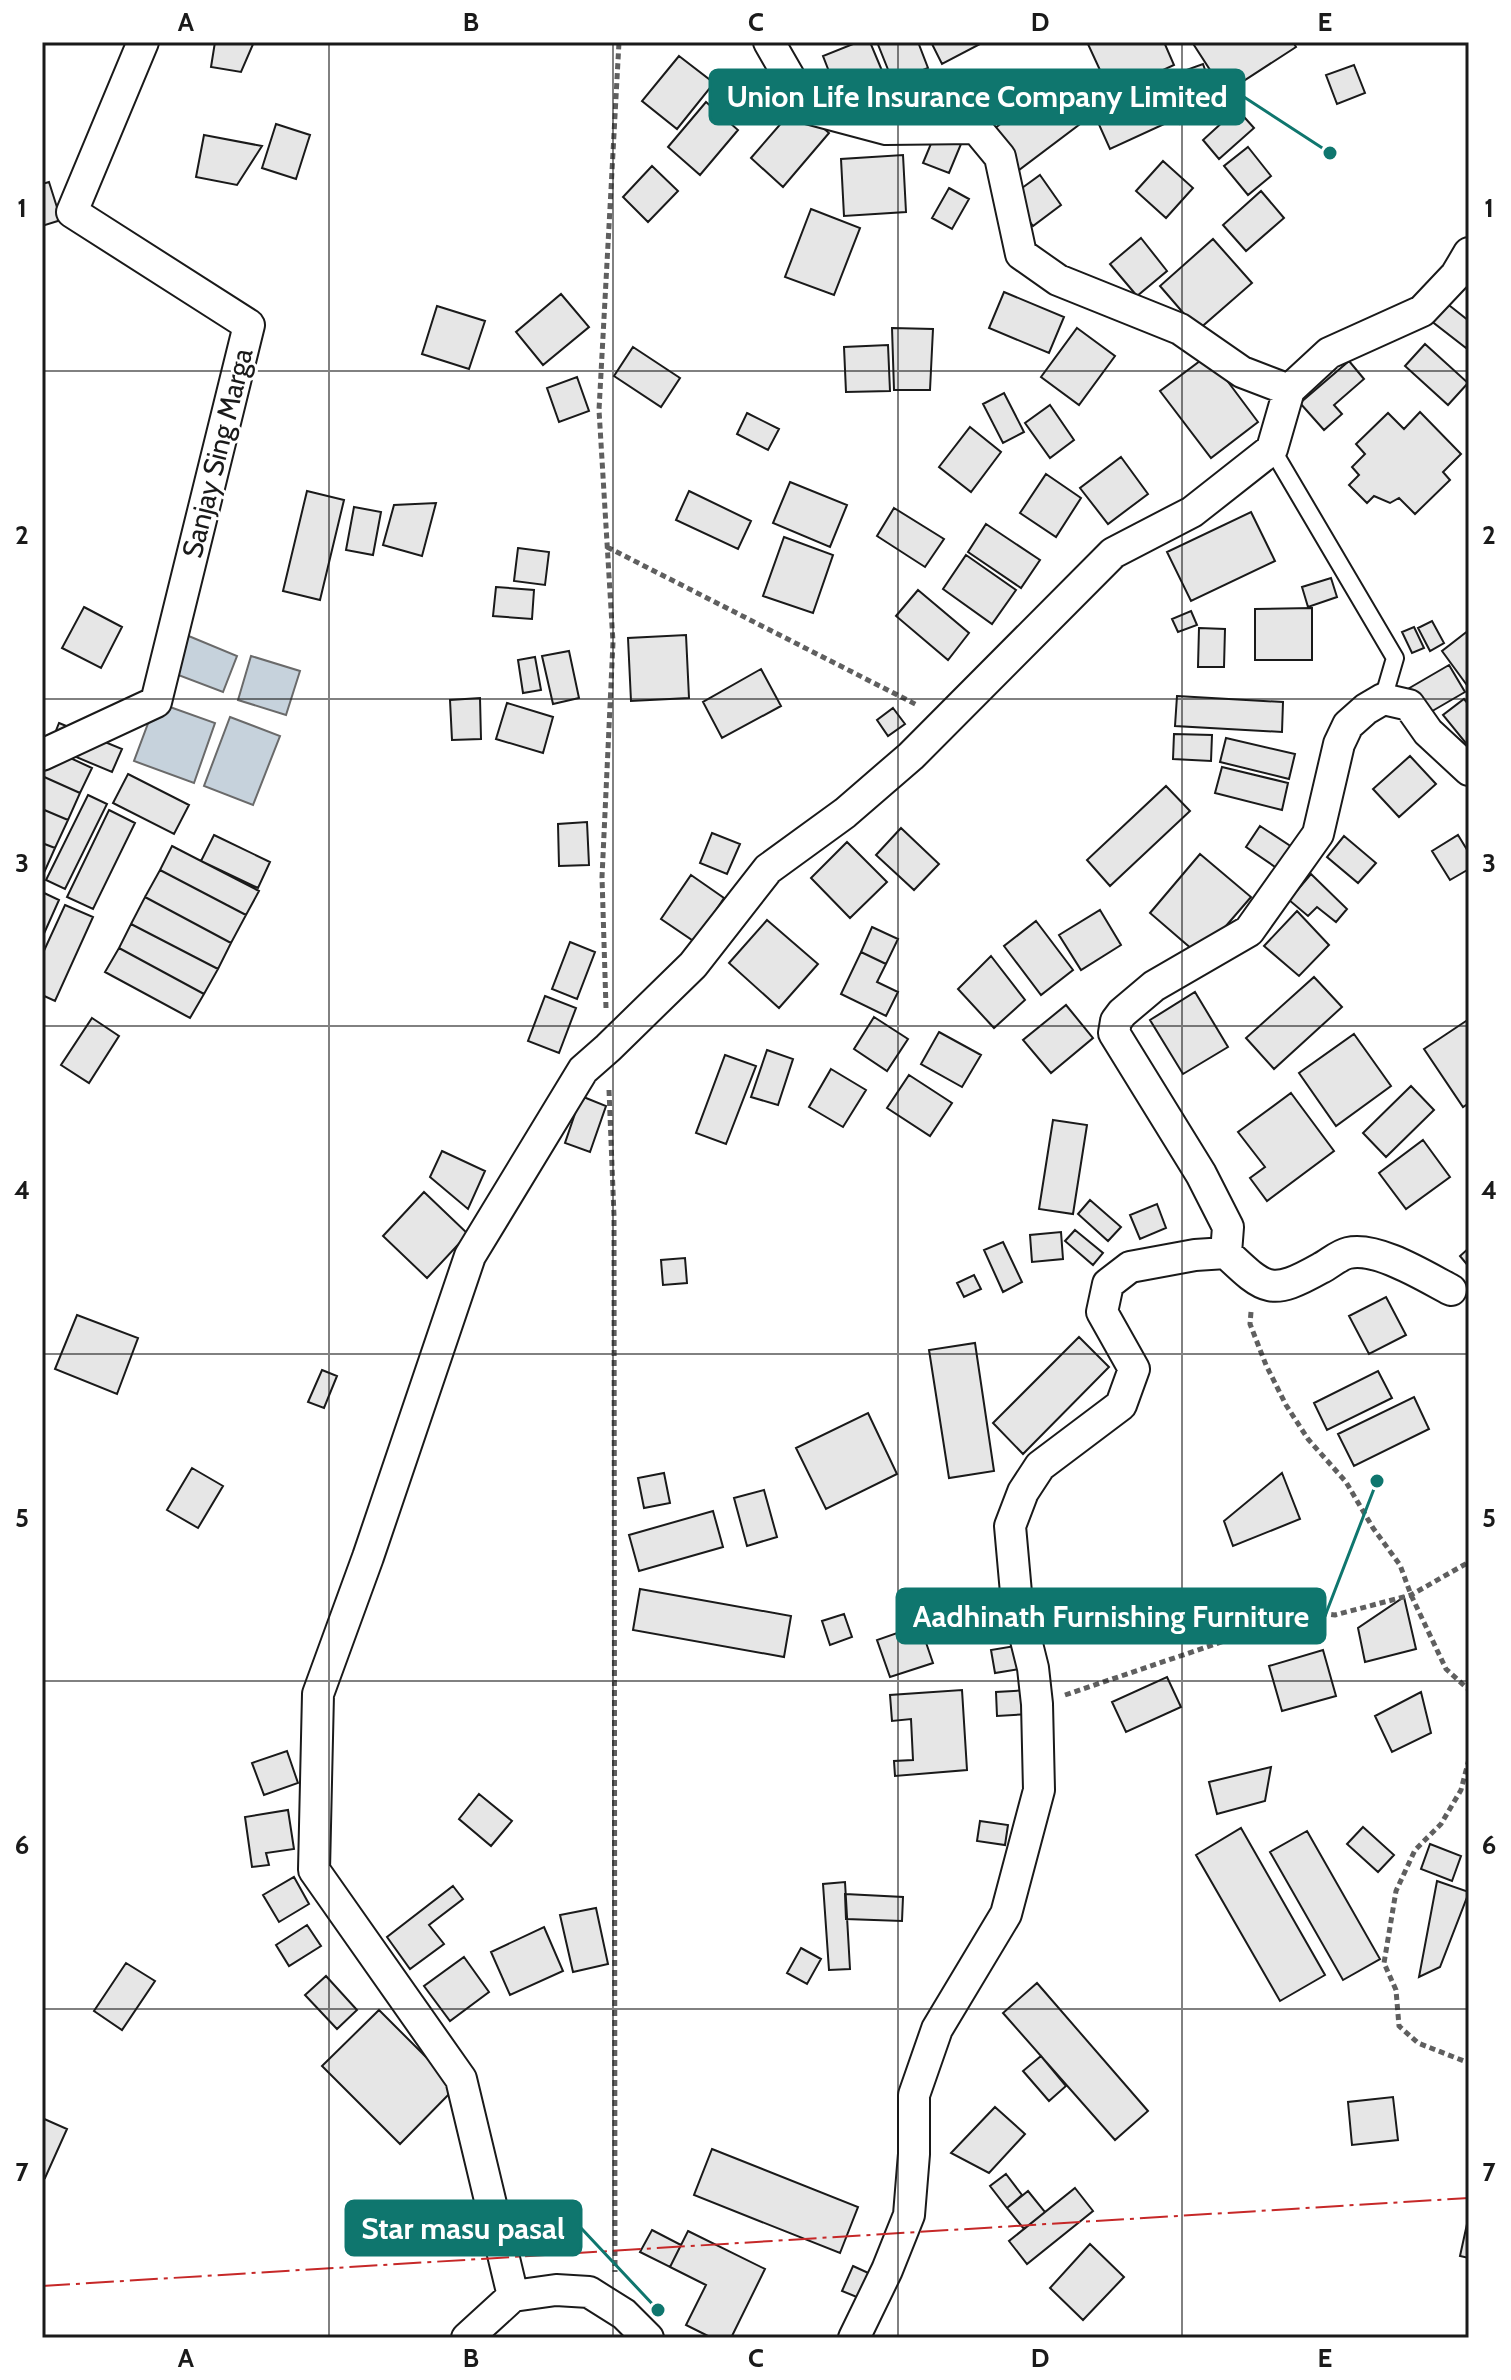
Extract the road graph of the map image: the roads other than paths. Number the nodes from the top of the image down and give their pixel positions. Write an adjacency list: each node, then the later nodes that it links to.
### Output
1 (143, 42): 7 (street, Sanjay Sing Marga)
2 (769, 42): 4 (street)
3 (1469, 253): 4 (street)
4 (1289, 390): 5 (street)
5 (1272, 449): 6 (lane); 11 (street)
6 (1383, 699): 8 (street); 9 (street)
7 (42, 755)
8 (1469, 770)
9 (1226, 1253): 10 (street); 14 (street)
10 (1451, 1290)
11 (513, 2296): 12 (street); 13 (street)
12 (467, 2338)
13 (648, 2338)
14 (854, 2338)

